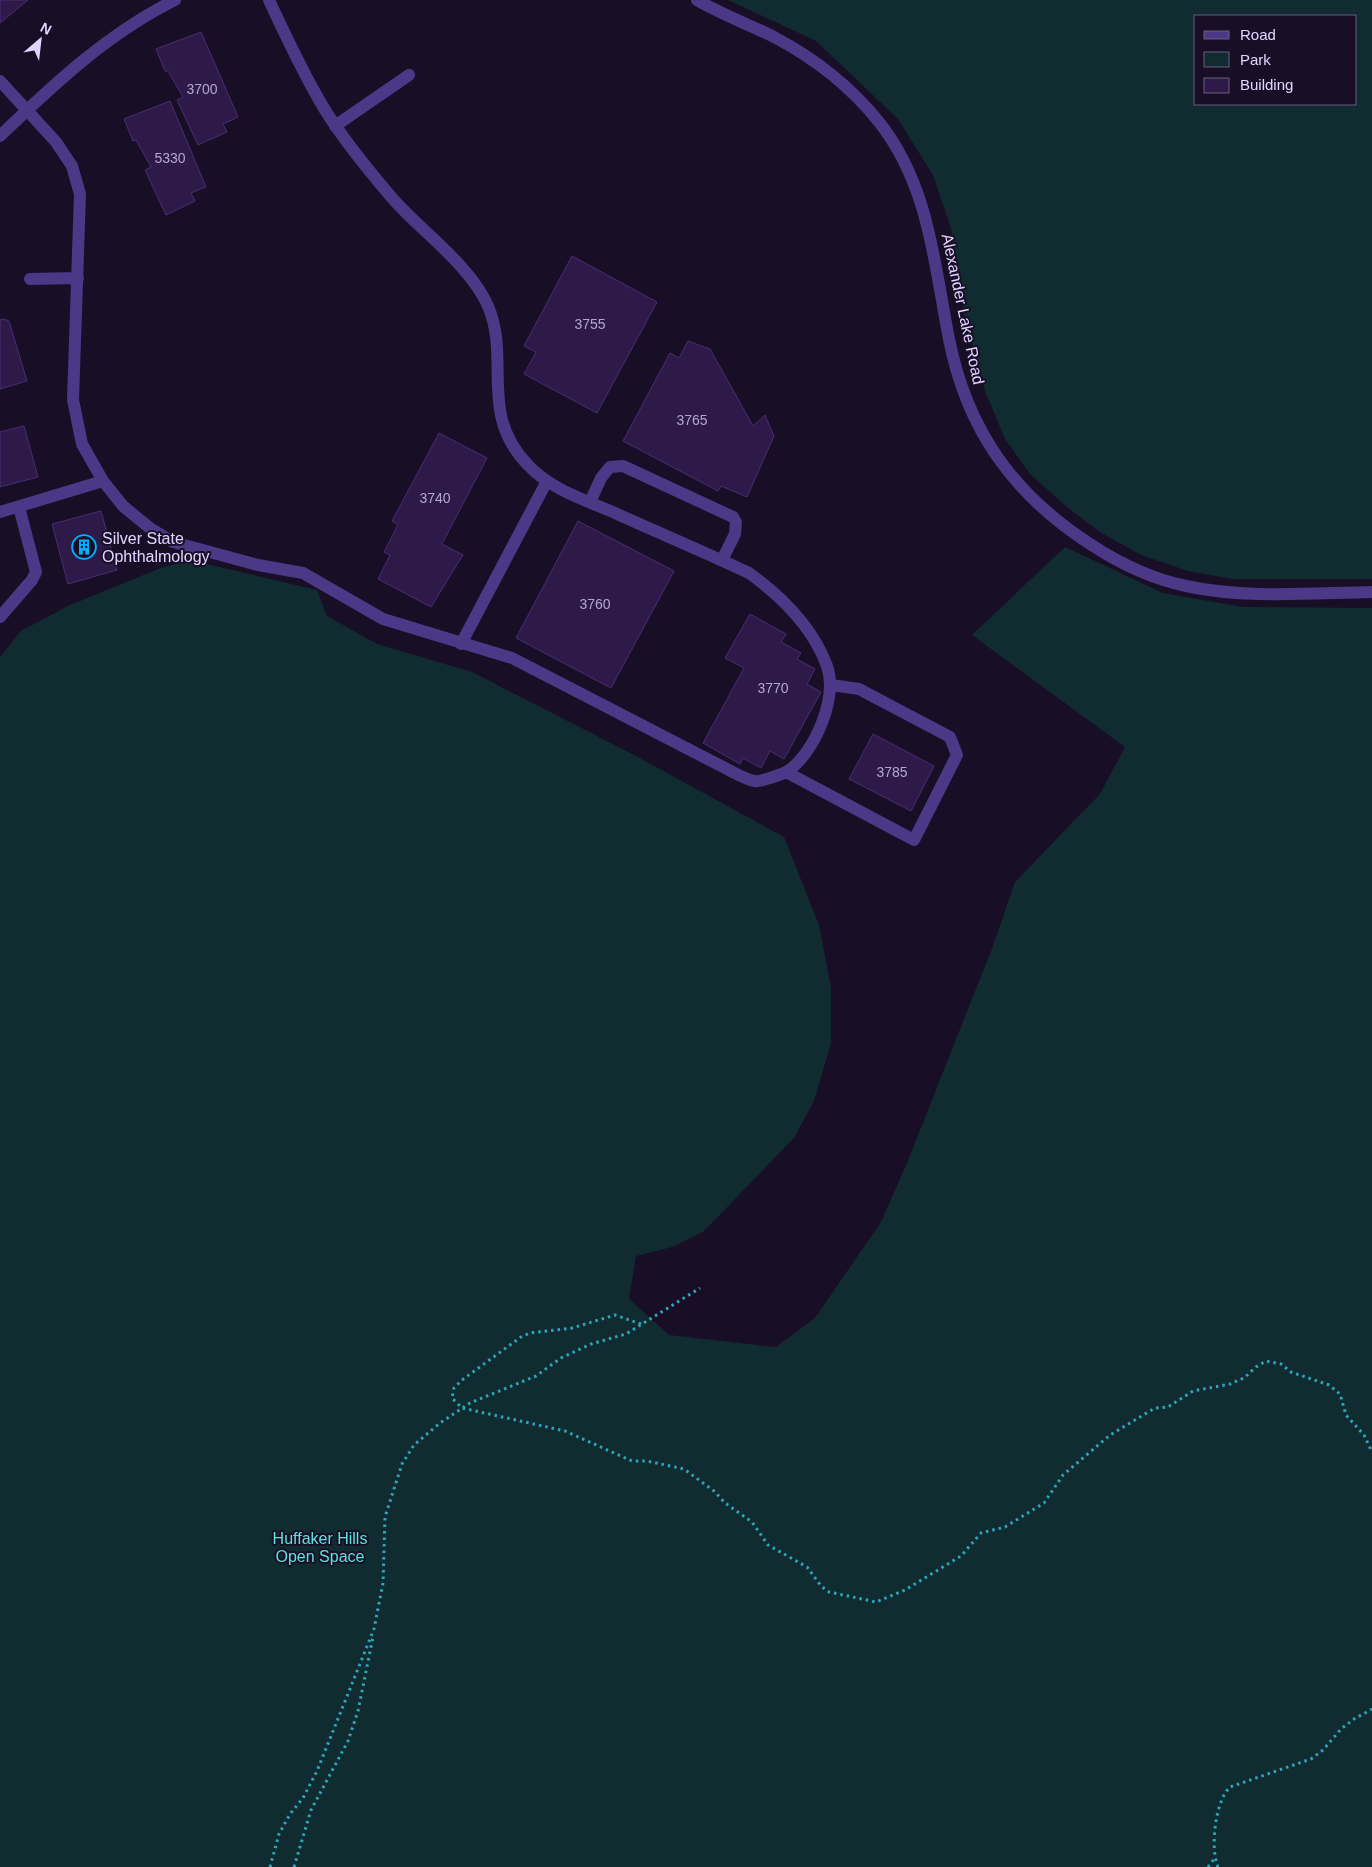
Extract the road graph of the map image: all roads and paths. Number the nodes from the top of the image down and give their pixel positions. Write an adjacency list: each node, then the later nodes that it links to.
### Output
1 (175, 0): 6 (street)
2 (697, 0): 17 (street, Alexander Lake Road)
3 (270, 3): 7 (street)
4 (409, 75): 7 (street)
5 (0, 81): 6 (street)
6 (27, 110): 8 (street); 9 (street)
7 (336, 126): 12 (street)
8 (0, 136)
9 (78, 278): 10 (street); 11 (street)
10 (30, 279)
11 (103, 481): 14 (street); 19 (street)
12 (547, 481): 13 (street); 19 (street)
13 (590, 502): 16 (street); 16 (street)
14 (19, 507): 15 (street); 18 (street)
15 (0, 512)
16 (722, 560): 20 (street)
17 (1372, 592)
18 (0, 617)
19 (462, 644): 21 (street)
20 (831, 685): 21 (street); 21 (street)
21 (786, 772)
22 (700, 1288): 23 (path)
23 (641, 1324): 24 (path); 24 (path)
24 (462, 1408): 25 (path); 26 (path)
25 (1372, 1452)
26 (374, 1629): 29 (path); 30 (path)
27 (1372, 1710): 28 (path)
28 (1214, 1859): 31 (path); 32 (path)
29 (270, 1867)
30 (294, 1867)
31 (1208, 1867)
32 (1218, 1867)

